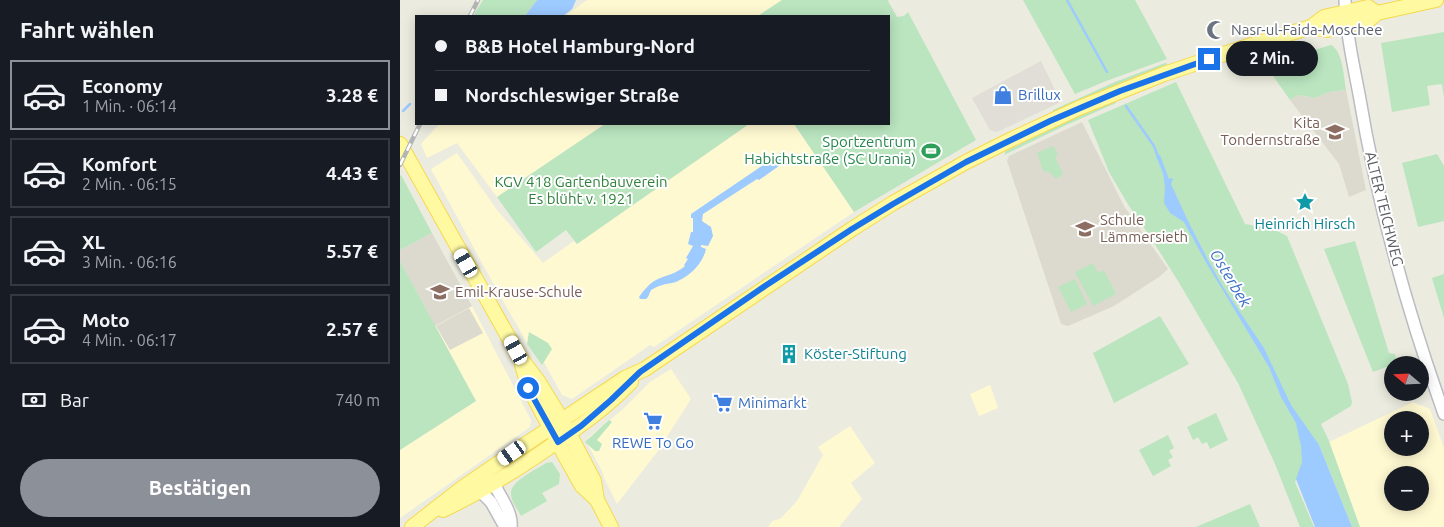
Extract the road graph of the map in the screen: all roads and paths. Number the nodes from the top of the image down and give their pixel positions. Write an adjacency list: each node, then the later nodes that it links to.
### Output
1 (1436, 0): 2 (main road)
2 (1346, 12): 4 (main road); 5 (street, ALTER TEICHWEG)
3 (400, 144): 6 (main road)
4 (640, 372): 6 (main road); 7 (main road)
5 (1444, 414)
6 (556, 424): 7 (main road); 10 (main road)
7 (564, 438): 8 (main road); 13 (main road)
8 (494, 484): 9 (main road); 12 (street)
9 (480, 491): 10 (main road); 11 (street)
10 (416, 524)
11 (505, 527)
12 (511, 527)
13 (611, 527)

